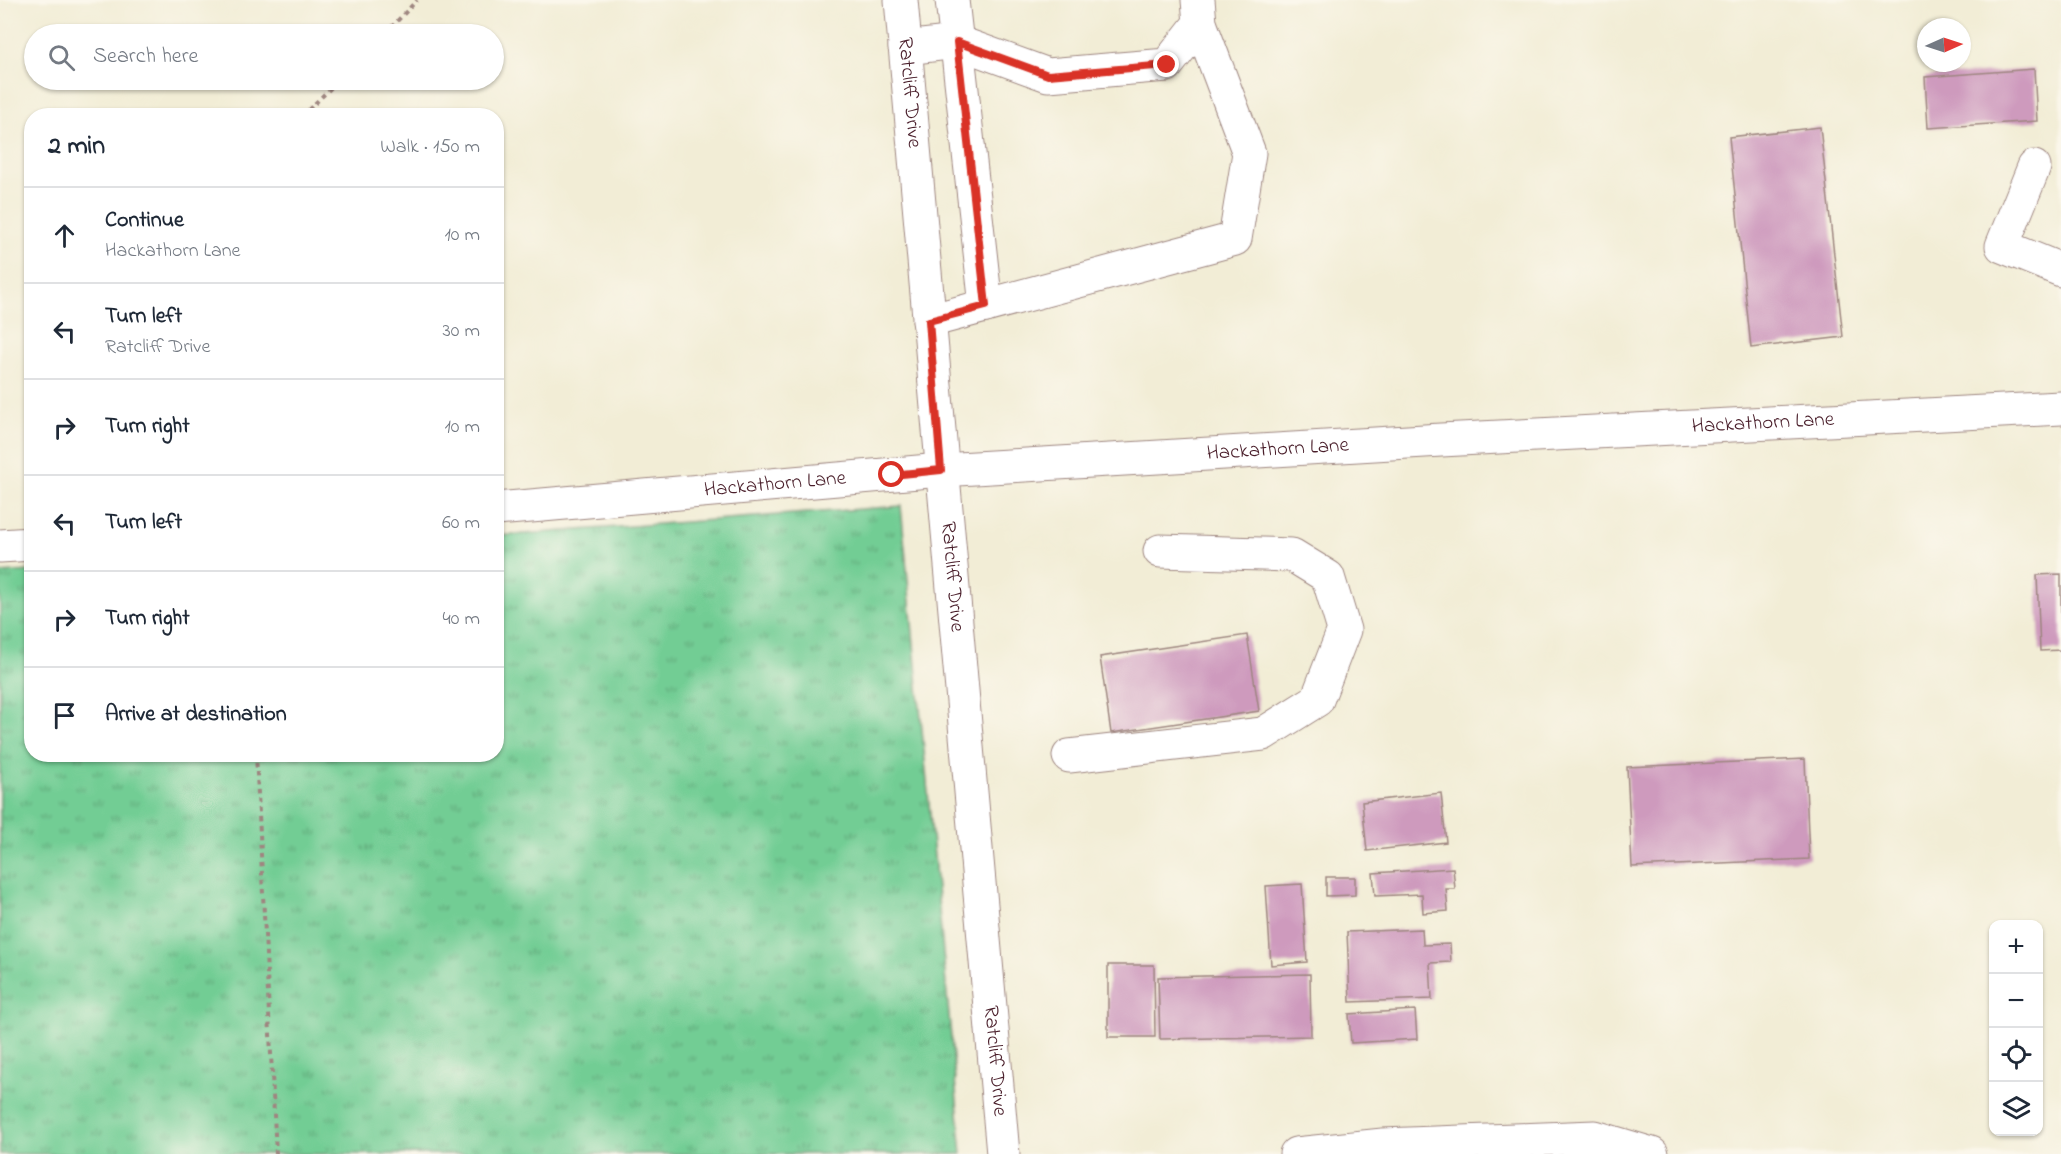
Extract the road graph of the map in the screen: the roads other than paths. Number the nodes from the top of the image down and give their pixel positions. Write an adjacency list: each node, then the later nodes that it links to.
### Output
1 (901, 0): 5 (street, Ratcliff Drive)
2 (951, 0): 4 (street)
3 (1199, 11): 4 (street); 8 (street)
4 (957, 42): 5 (street); 8 (street)
5 (905, 48): 9 (street, Ratcliff Drive)
6 (2034, 167): 7 (street)
7 (2061, 270)
8 (986, 306): 9 (street)
9 (929, 321): 11 (street, Ratcliff Drive)
10 (2061, 408): 11 (street, Hackathorn Lane)
11 (941, 470): 12 (street, Hackathorn Lane); 17 (street, Ratcliff Drive)
12 (504, 508)
13 (24, 544): 14 (street)
14 (0, 546)
15 (1160, 551): 16 (street)
16 (1069, 756)
17 (1003, 1154)
18 (1296, 1154): 19 (street)
19 (1652, 1154)

